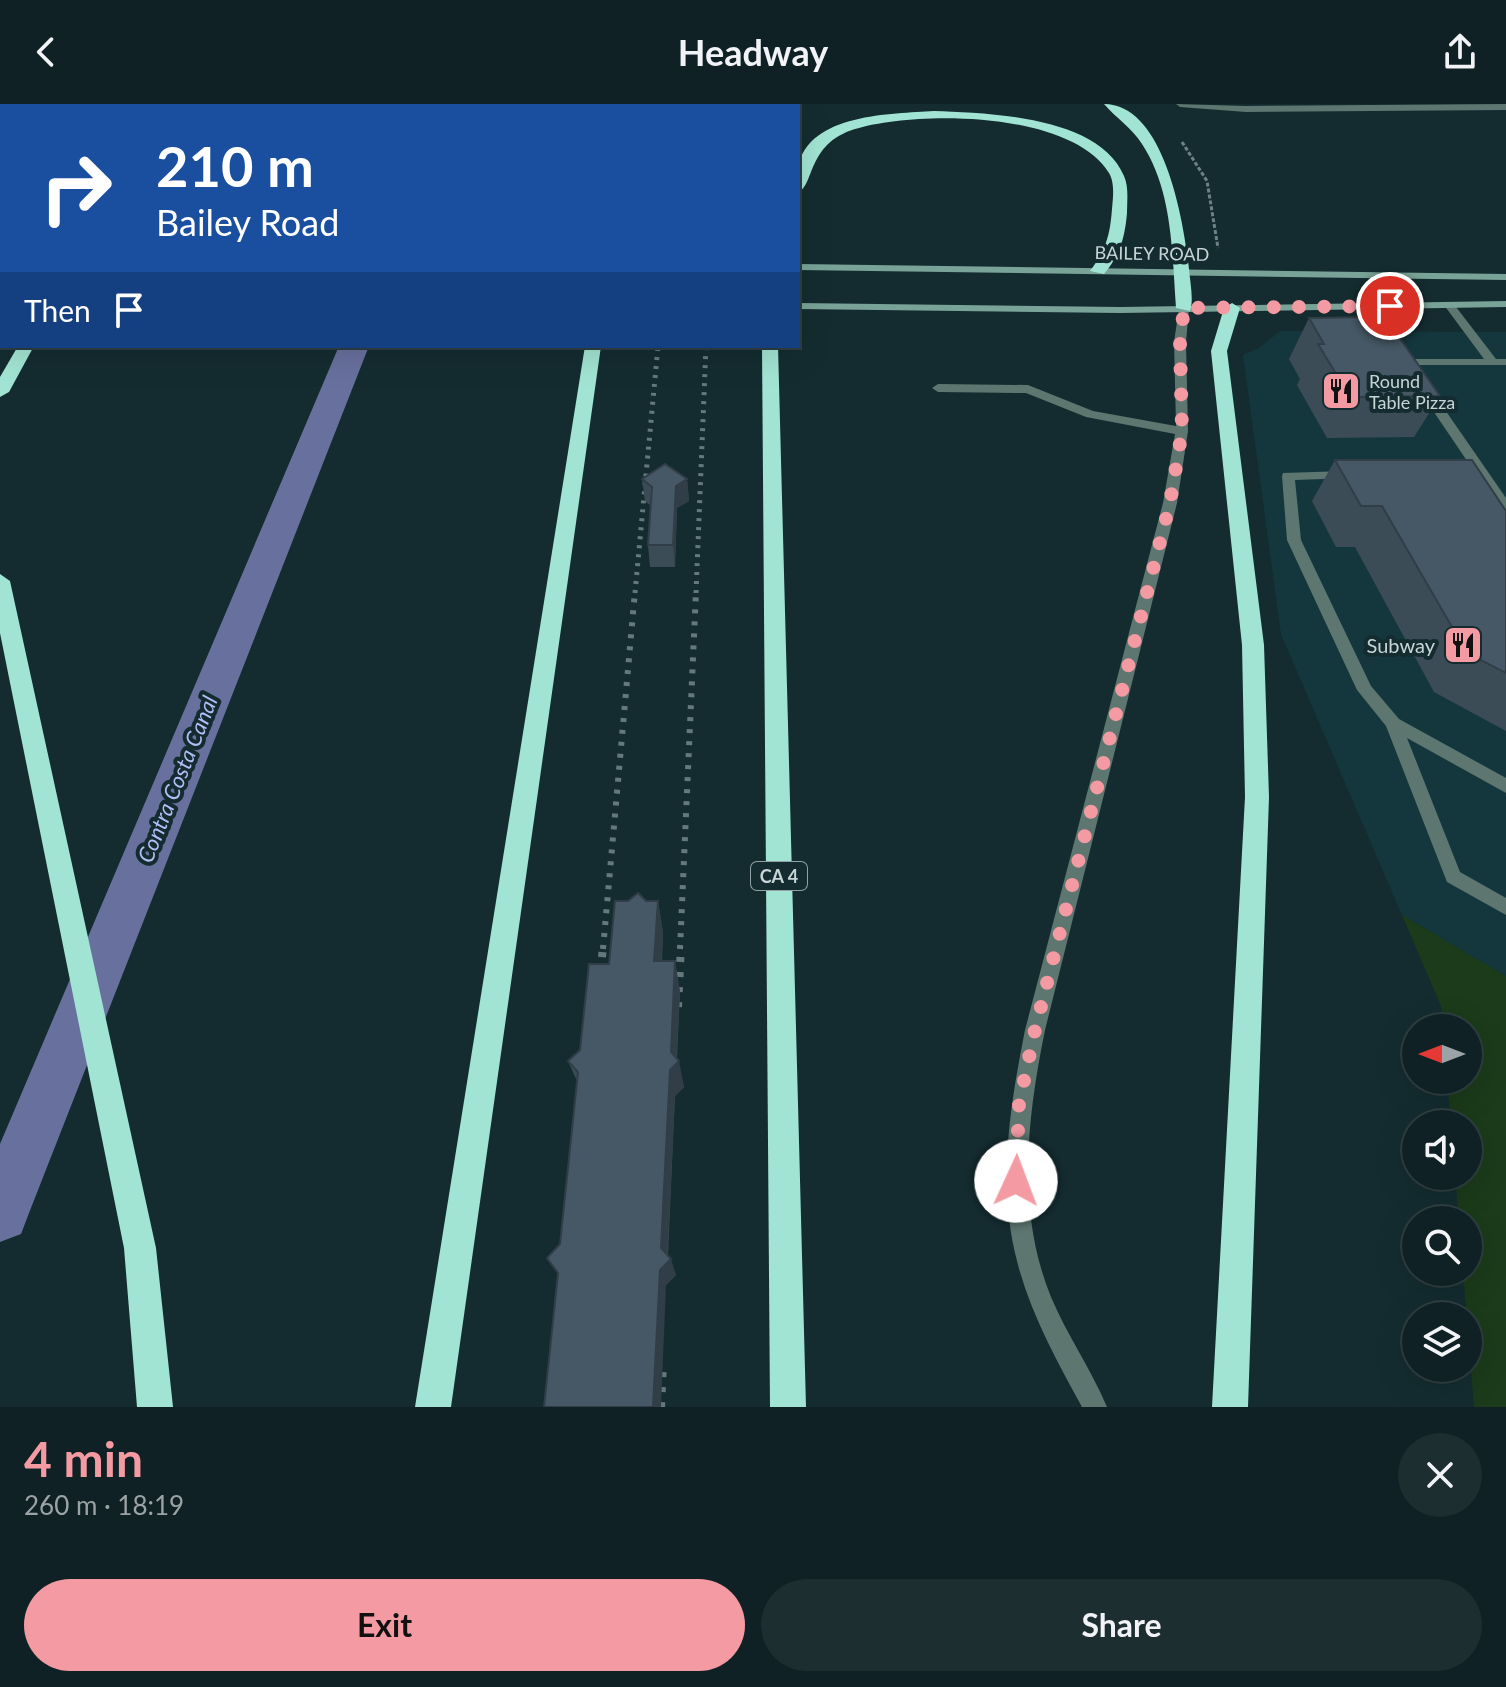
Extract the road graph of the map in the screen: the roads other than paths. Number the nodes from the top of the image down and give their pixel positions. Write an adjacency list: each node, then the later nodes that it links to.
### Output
1 (1110, 104): 7 (highway)
2 (1180, 104): 3 (street)
3 (1506, 107)
4 (800, 182): 6 (highway)
5 (800, 267): 6 (main road, BAILEY ROAD)
6 (1098, 271): 7 (main road, BAILEY ROAD)
7 (1181, 272): 8 (main road, BAILEY ROAD); 12 (highway)
8 (1506, 277)
9 (1506, 304): 10 (main road)
10 (1449, 305): 13 (main road); 17 (street)
11 (800, 306): 12 (main road)
12 (1184, 308): 13 (main road); 20 (street)
13 (1232, 308): 31 (highway)
14 (25, 348): 19 (highway)
15 (593, 348): 28 (highway)
16 (770, 348): 29 (highway, CA 4)
17 (1499, 362): 22 (street)
18 (938, 388): 20 (street)
19 (0, 392)
20 (1182, 431): 30 (street)
21 (1362, 474): 24 (street)
22 (1506, 508)
23 (0, 581): 27 (highway)
24 (1393, 723): 25 (street); 26 (street)
25 (1506, 786)
26 (1506, 907)
27 (155, 1407)
28 (433, 1407)
29 (788, 1407)
30 (1095, 1407)
31 (1230, 1407)

